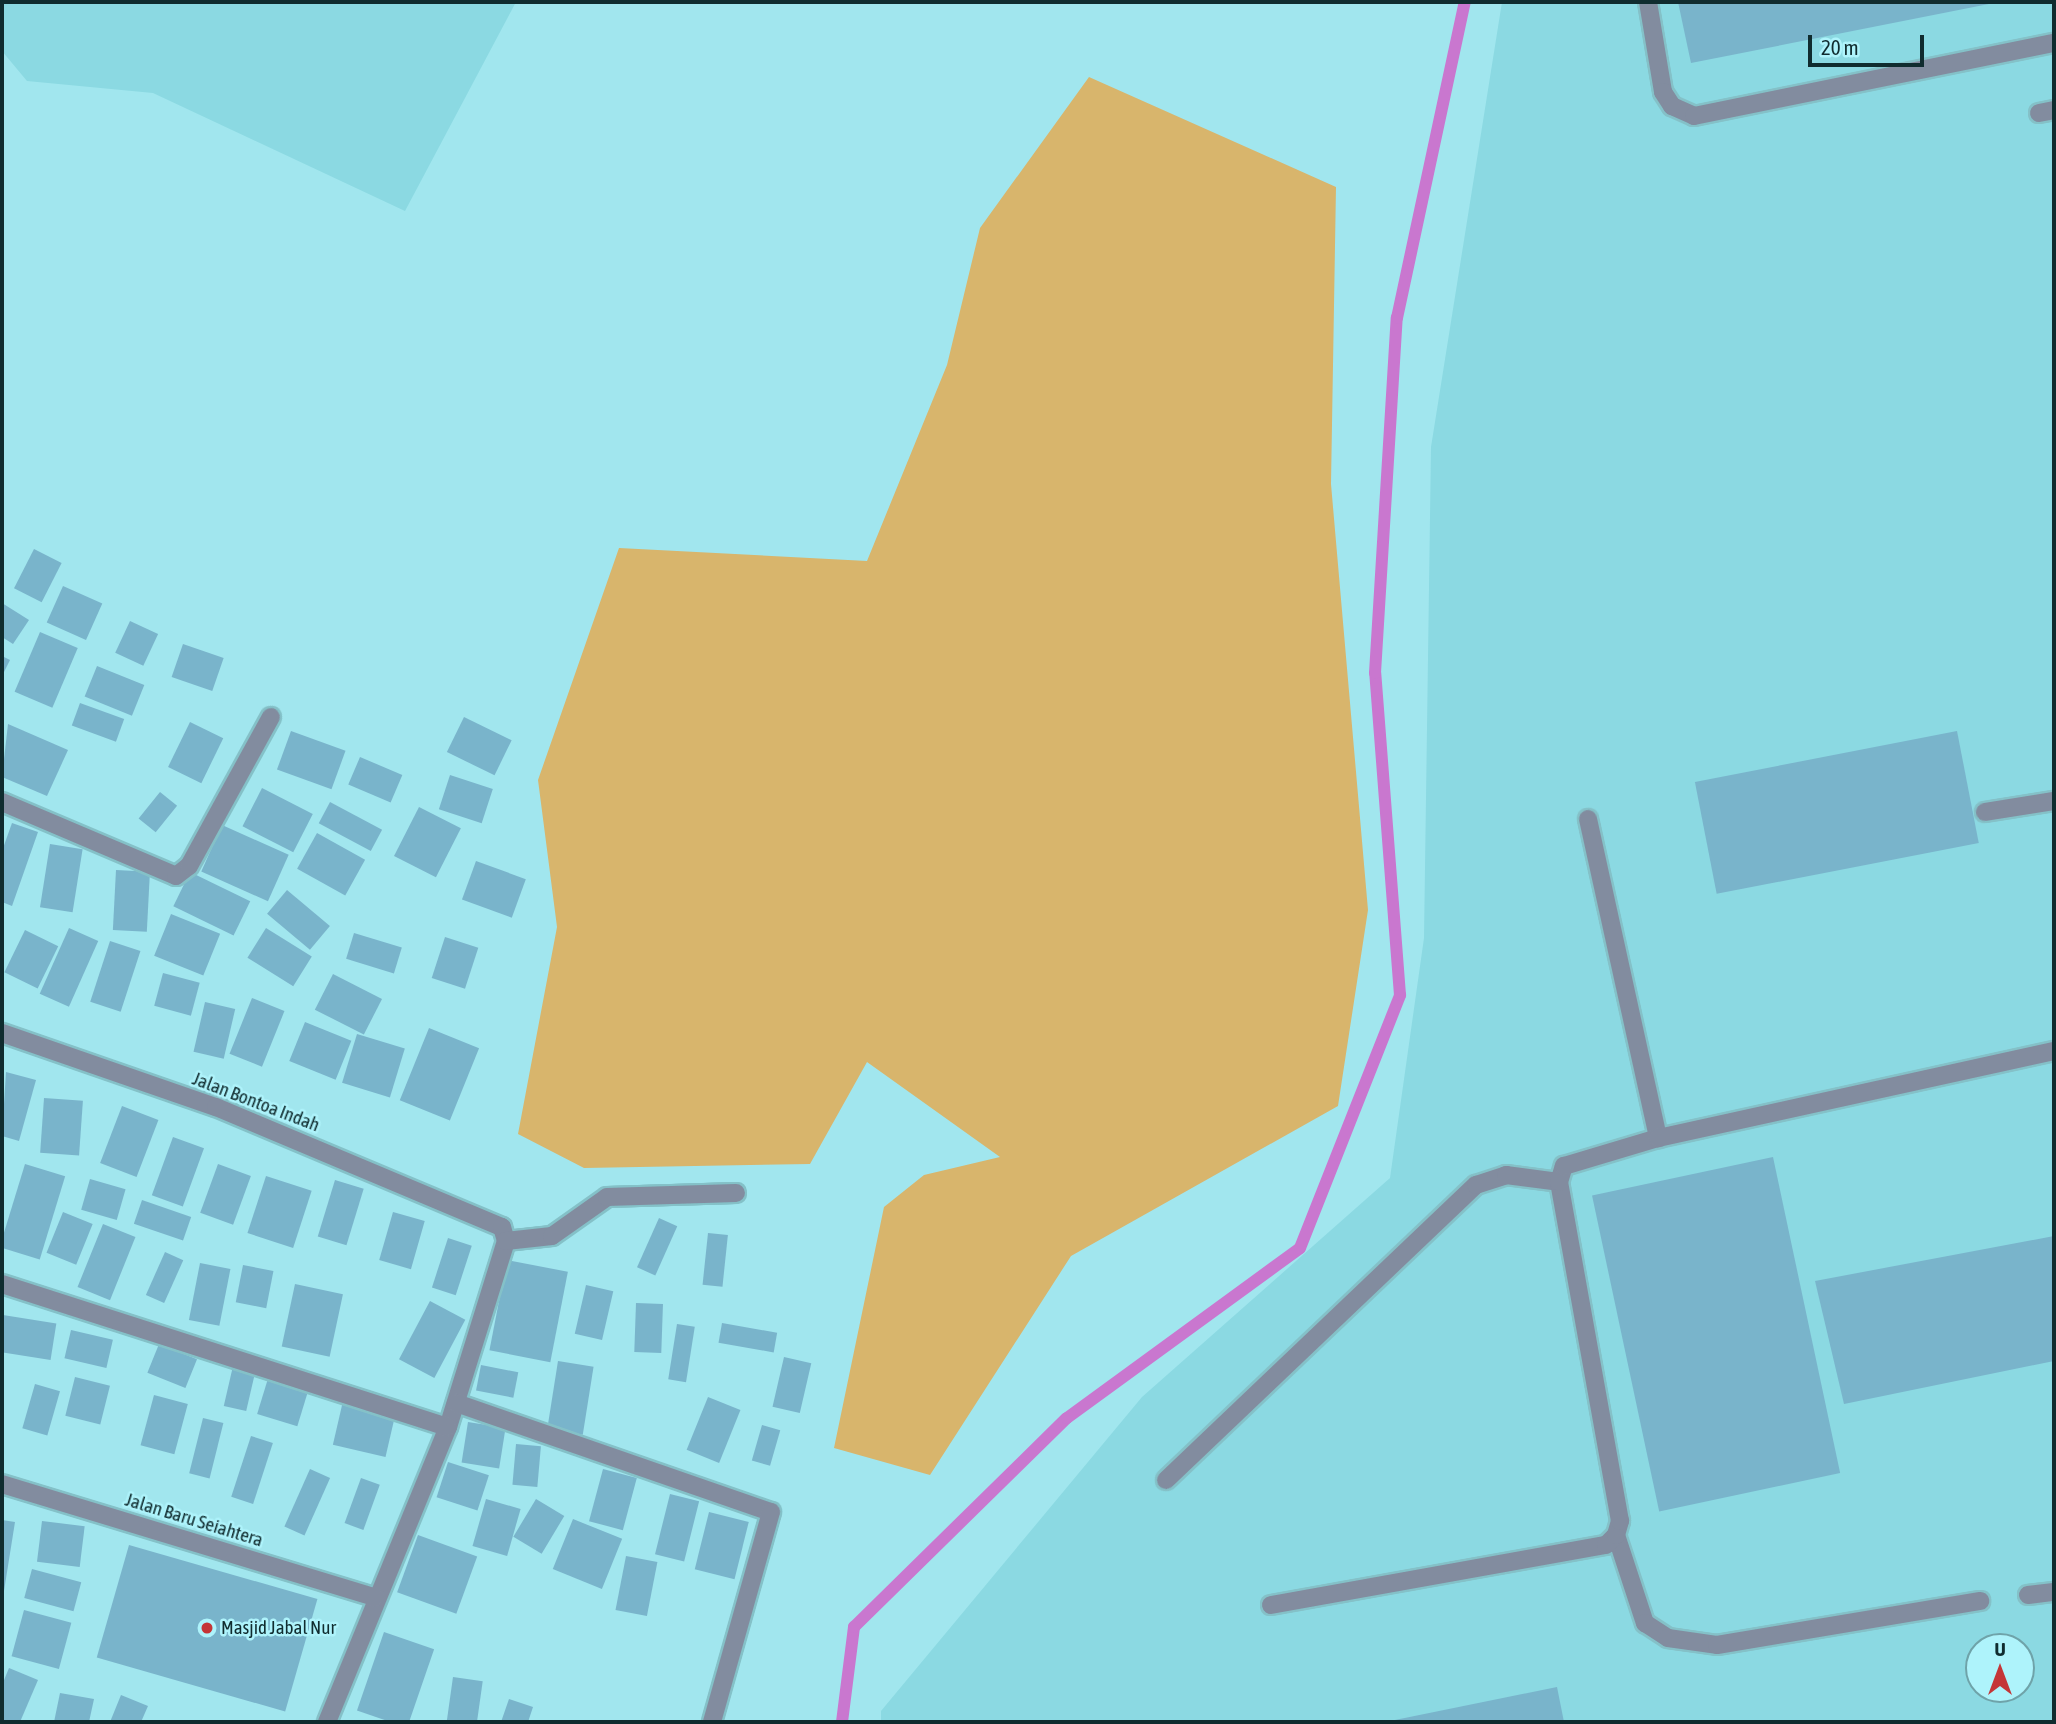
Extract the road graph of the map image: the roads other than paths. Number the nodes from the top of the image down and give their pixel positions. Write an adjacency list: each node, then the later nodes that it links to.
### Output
1 (1648, 2): 2 (street)
2 (2054, 43)
3 (271, 716): 5 (street)
4 (2054, 801): 6 (street)
5 (2, 802)
6 (1985, 813)
7 (1588, 819): 10 (street)
8 (2, 1033): 13 (street, Jalan Bontoa Indah)
9 (2054, 1051): 10 (street)
10 (1658, 1138): 11 (street)
11 (1559, 1182): 17 (street); 19 (street)
12 (736, 1193): 13 (street)
13 (506, 1241): 15 (street)
14 (2, 1284): 16 (street)
15 (456, 1403): 16 (street); 26 (street)
16 (448, 1427): 22 (street)
17 (1166, 1480)
18 (2, 1484): 22 (street, Jalan Baru Seiahtera)
19 (1616, 1535): 23 (street); 24 (street)
20 (2054, 1592): 21 (street)
21 (2028, 1595)
22 (374, 1597): 25 (street)
23 (1980, 1601)
24 (1271, 1605)
25 (327, 1722)
26 (712, 1722)

